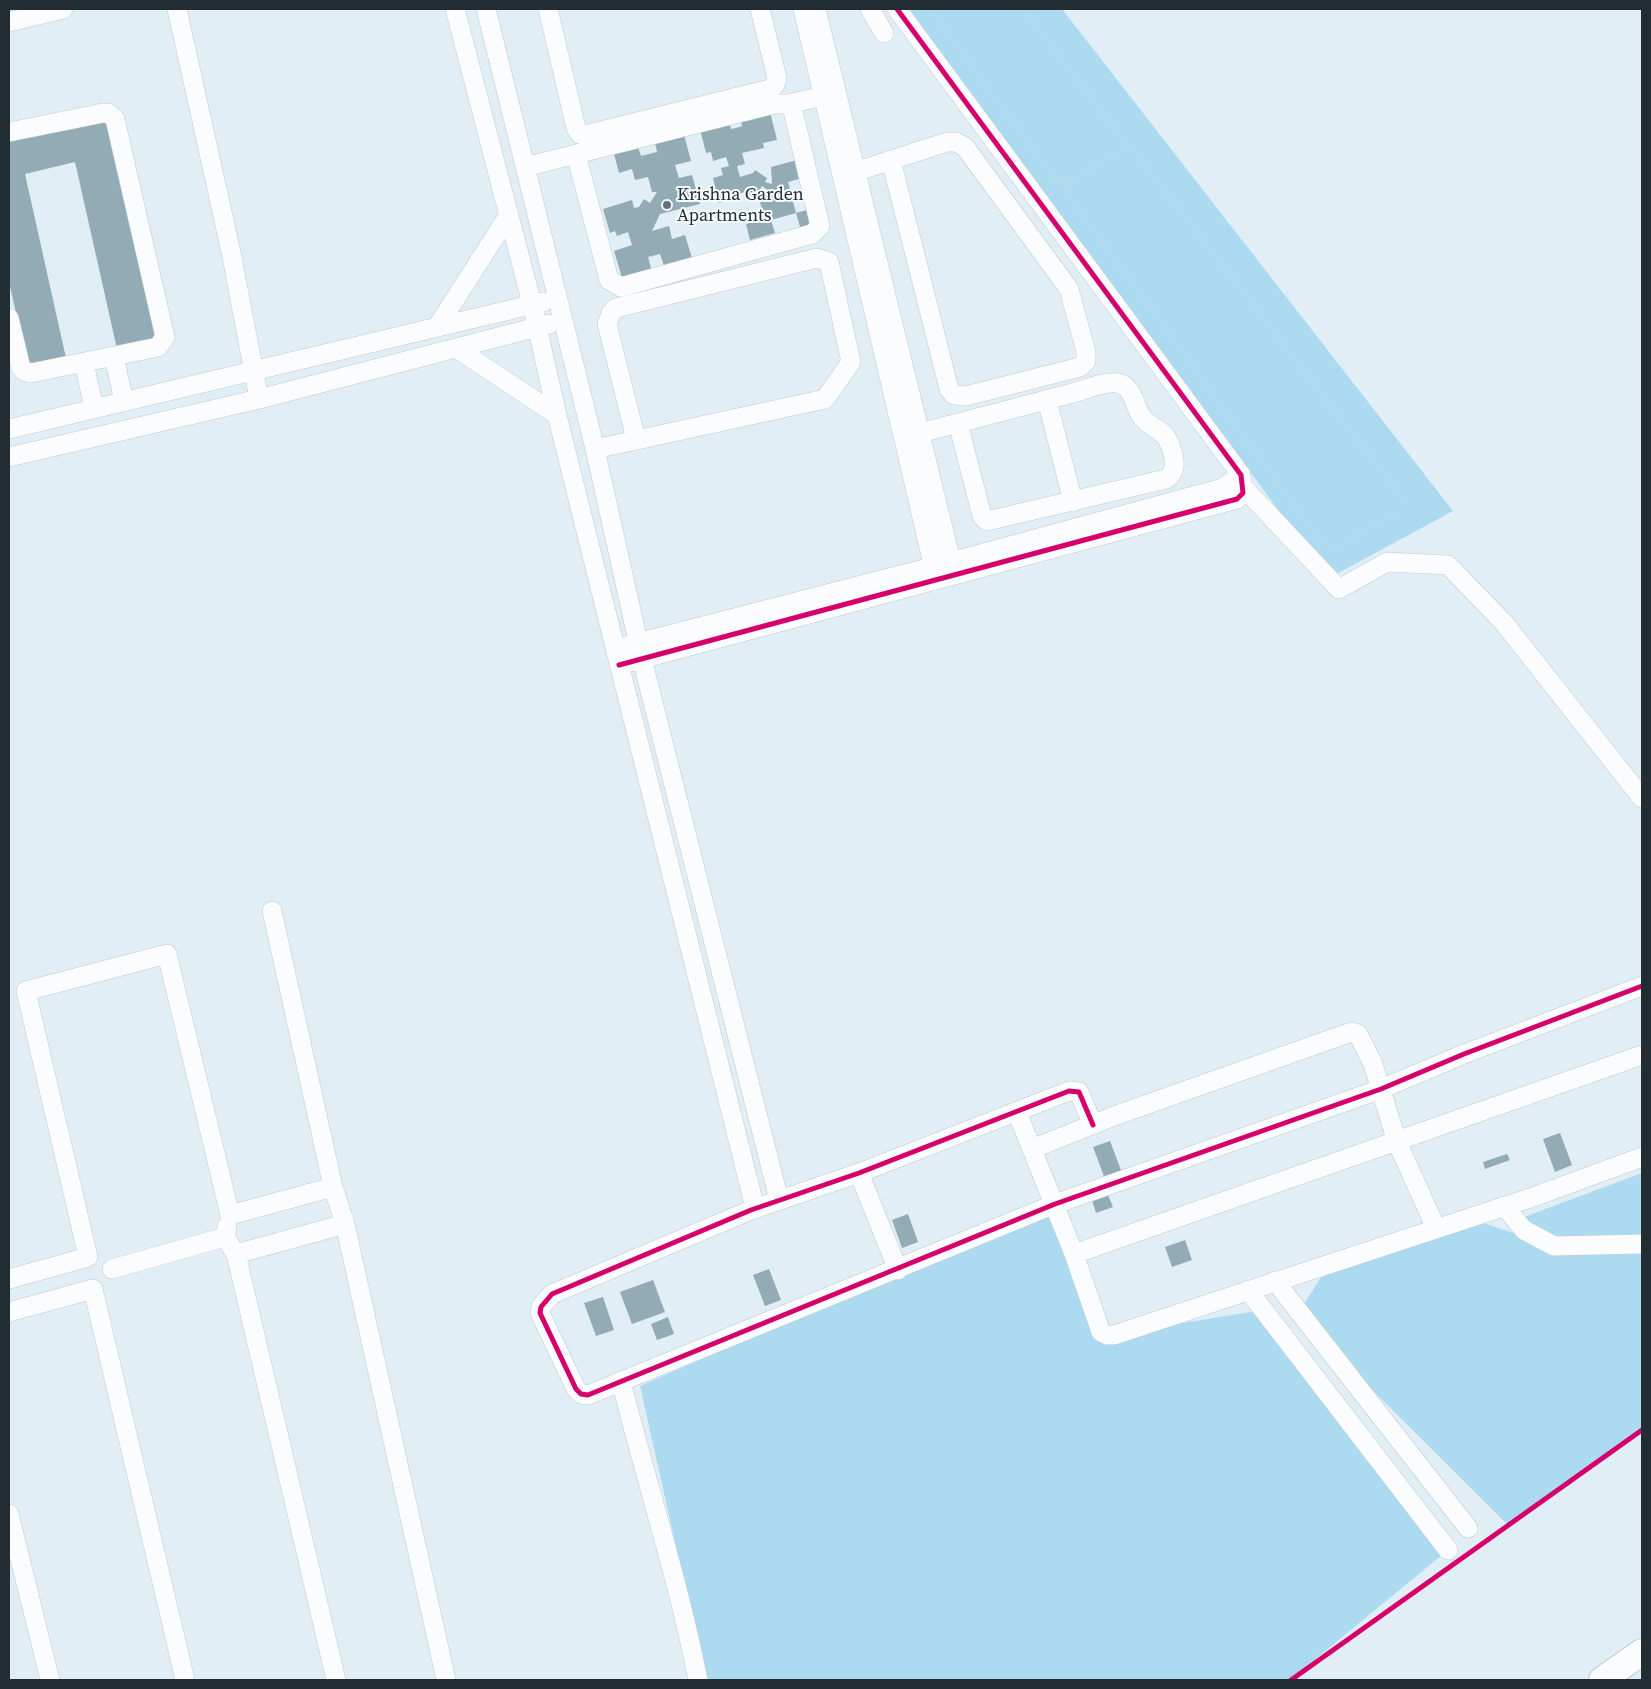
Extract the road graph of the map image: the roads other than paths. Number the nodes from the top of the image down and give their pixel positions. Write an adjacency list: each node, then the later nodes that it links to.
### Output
1 (63, 9): 11 (street)
2 (177, 9): 30 (street)
3 (455, 9): 20 (street)
4 (486, 9): 18 (street)
5 (548, 9): 6 (street)
6 (760, 9)
7 (803, 9): 13 (street)
8 (816, 9): 19 (street)
9 (870, 9): 12 (street)
10 (897, 9): 42 (street)
11 (9, 22)
12 (884, 33)
13 (823, 96): 14 (street); 44 (street)
14 (788, 104): 16 (street); 16 (street)
15 (9, 132): 28 (street)
16 (576, 154): 18 (street)
17 (891, 160): 17 (street); 19 (street)
18 (525, 167): 21 (street)
19 (856, 172): 38 (street)
20 (509, 215): 22 (street); 26 (street)
21 (558, 299): 22 (street); 24 (street)
22 (532, 304): 25 (street); 26 (street)
23 (9, 318): 29 (street)
24 (563, 320): 25 (street); 40 (street)
25 (537, 326): 27 (street); 35 (street)
26 (437, 327): 30 (street)
27 (456, 348): 31 (street); 35 (street)
28 (114, 357): 29 (street); 33 (street)
29 (84, 362): 34 (street)
30 (252, 370): 31 (street); 33 (street)
31 (259, 399): 41 (street)
32 (1047, 400): 36 (street); 43 (street); 43 (street)
33 (124, 401): 34 (street)
34 (94, 408): 37 (street)
35 (556, 415): 46 (street)
36 (958, 423): 38 (street); 43 (street)
37 (9, 429)
38 (920, 433): 44 (street)
39 (636, 439): 39 (street); 40 (street)
40 (595, 449): 45 (street)
41 (9, 457)
42 (1242, 482): 44 (street); 47 (street)
43 (1073, 502)
44 (944, 572): 45 (street)
45 (640, 651): 46 (street); 59 (street)
46 (617, 657): 62 (street)
47 (1642, 798)
48 (272, 911): 58 (street)
49 (1642, 986): 51 (street)
50 (1642, 1055): 54 (street)
51 (1381, 1089): 53 (street); 54 (street); 60 (street)
52 (1017, 1112): 53 (street); 55 (street); 57 (street)
53 (1093, 1125): 55 (street)
54 (1397, 1142): 65 (street); 69 (street)
55 (1032, 1149): 60 (street)
56 (1642, 1157): 61 (street)
57 (859, 1173): 59 (street); 72 (street)
58 (334, 1187): 63 (street); 64 (street)
59 (779, 1200): 62 (street)
60 (1055, 1204): 69 (street); 72 (street)
61 (1504, 1206): 65 (street); 67 (street)
62 (755, 1208): 78 (street)
63 (230, 1215): 66 (street); 70 (street)
64 (345, 1224): 68 (street); 86 (street)
65 (1436, 1228): 74 (street)
66 (225, 1237): 68 (street); 71 (street)
67 (1642, 1244)
68 (236, 1254): 85 (street)
69 (1074, 1254): 76 (street)
70 (88, 1257): 71 (street); 73 (street)
71 (112, 1269): 75 (street)
72 (898, 1270): 78 (street)
73 (9, 1280)
74 (1275, 1281): 76 (street); 80 (street)
75 (93, 1288): 77 (street); 84 (street)
76 (1248, 1290): 81 (street)
77 (9, 1312)
78 (622, 1381): 87 (street)
79 (9, 1514): 83 (street)
80 (1468, 1528)
81 (1448, 1550)
82 (1642, 1652): 88 (main road)
83 (50, 1680)
84 (185, 1680)
85 (336, 1680)
86 (446, 1680)
87 (698, 1680)
88 (1602, 1680)

